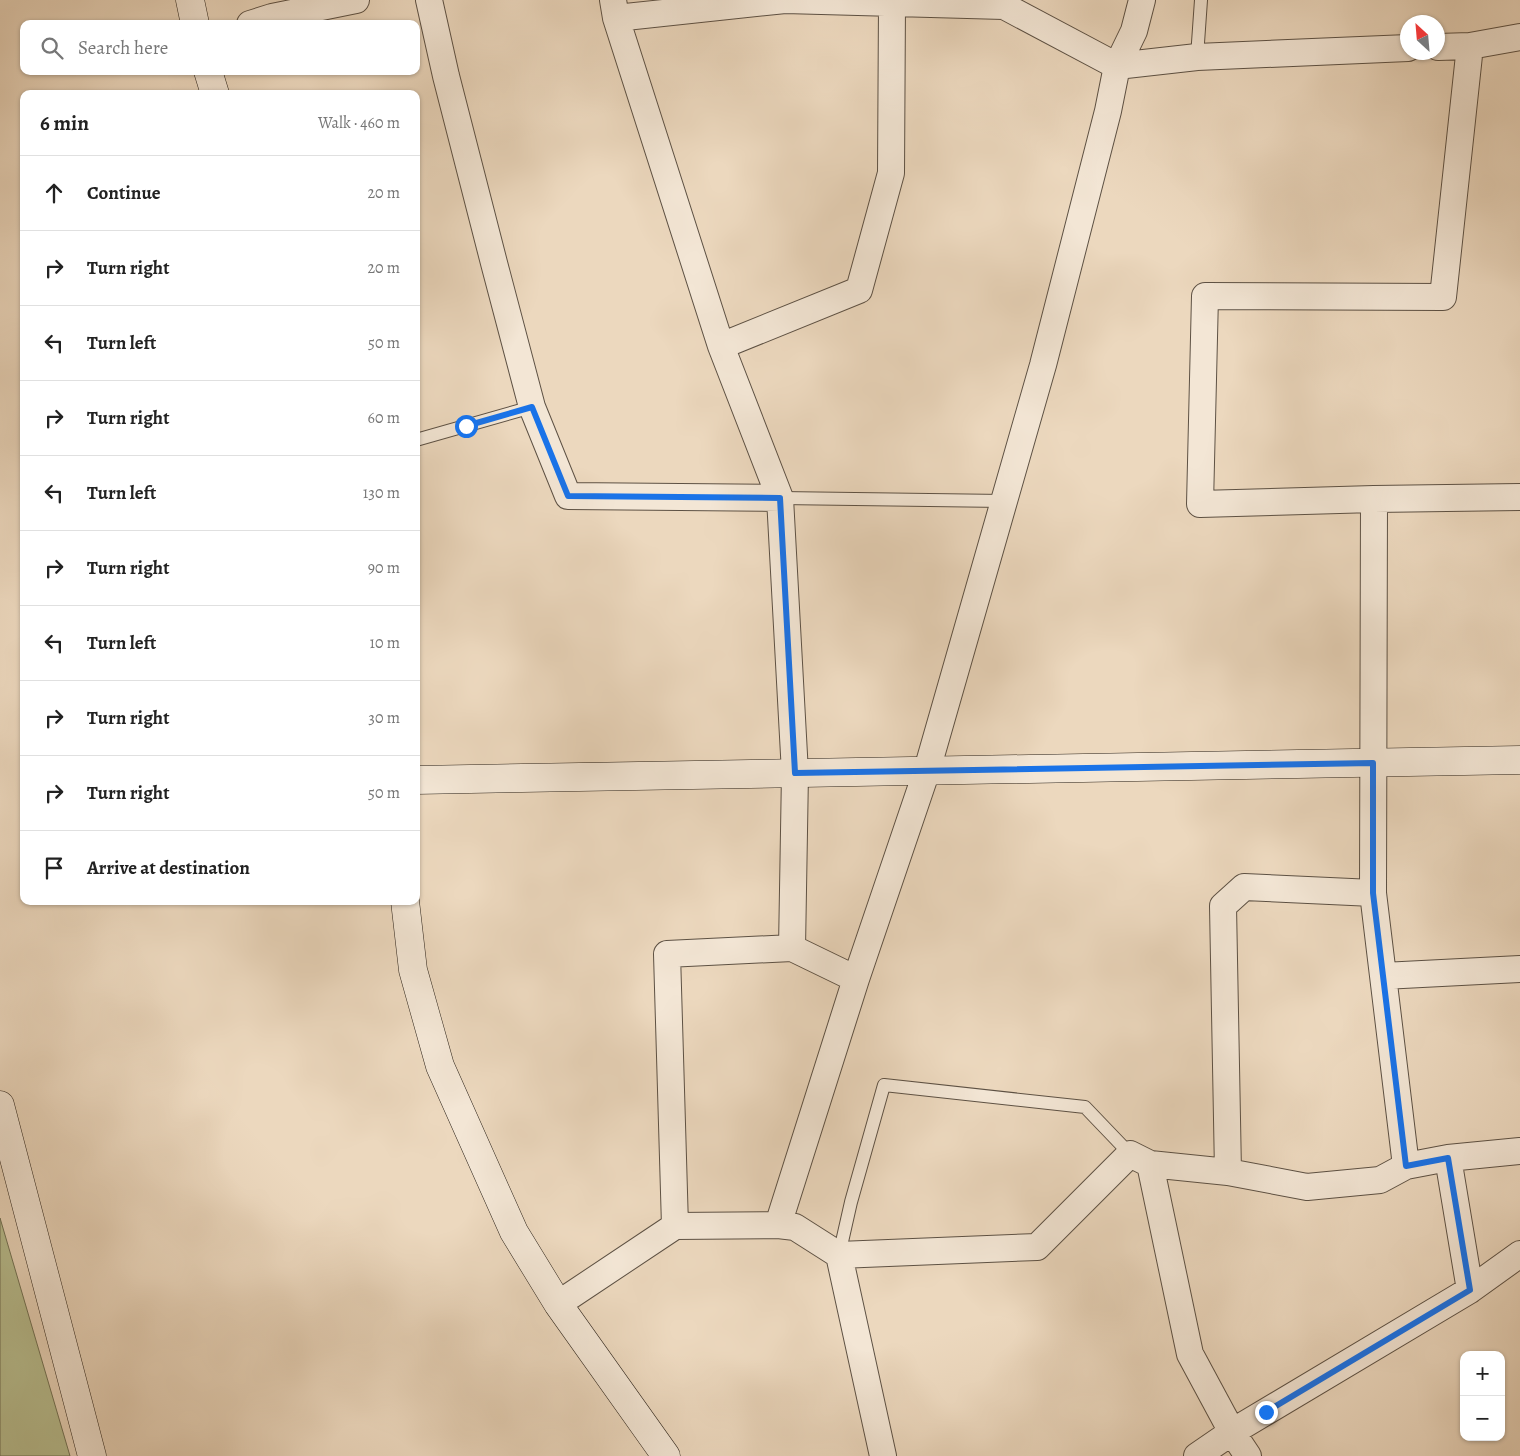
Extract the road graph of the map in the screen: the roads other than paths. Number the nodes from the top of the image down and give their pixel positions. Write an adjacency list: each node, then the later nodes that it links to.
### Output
1 (190, 0): 9 (street)
2 (356, 0): 10 (street)
3 (429, 0): 20 (street)
4 (784, 0): 7 (street); 8 (street)
5 (1142, 0): 16 (street)
6 (1202, 0): 15 (lane)
7 (892, 4): 16 (street); 19 (street)
8 (615, 9): 19 (street)
9 (194, 20)
10 (263, 20)
11 (1520, 37): 12 (street)
12 (1470, 46): 13 (street); 24 (street)
13 (1445, 47)
14 (1400, 48): 15 (street)
15 (1198, 57): 16 (street)
16 (1117, 66): 25 (street)
17 (209, 75): 18 (street)
18 (214, 90)
19 (721, 346): 23 (street)
20 (532, 407): 21 (lane); 23 (street)
21 (420, 439)
22 (1520, 497): 24 (street)
23 (780, 498): 25 (lane); 29 (street)
24 (1374, 499): 27 (street)
25 (1004, 501): 28 (street)
26 (1520, 760): 27 (street)
27 (1373, 763): 28 (street); 31 (street)
28 (927, 770): 29 (street); 36 (street)
29 (795, 773): 30 (street); 33 (street)
30 (420, 780)
31 (1373, 893): 35 (street); 42 (street)
32 (405, 905): 48 (street)
33 (792, 948): 36 (street); 44 (street)
34 (1520, 969): 35 (street)
35 (1383, 976): 41 (street)
36 (856, 978): 43 (street)
37 (0, 1105): 50 (street)
38 (1520, 1151): 39 (street)
39 (1448, 1158): 41 (street); 47 (street)
40 (1140, 1159): 42 (street); 46 (street); 46 (lane); 49 (street)
41 (1406, 1166): 42 (street)
42 (1228, 1172)
43 (778, 1225): 44 (street); 46 (street)
44 (675, 1226): 48 (street)
45 (1520, 1254): 47 (street)
46 (839, 1256): 52 (street)
47 (1470, 1290): 49 (street)
48 (558, 1304): 51 (street)
49 (1232, 1432): 53 (street); 54 (street)
50 (92, 1456)
51 (666, 1456)
52 (883, 1456)
53 (1197, 1456)
54 (1248, 1456)

